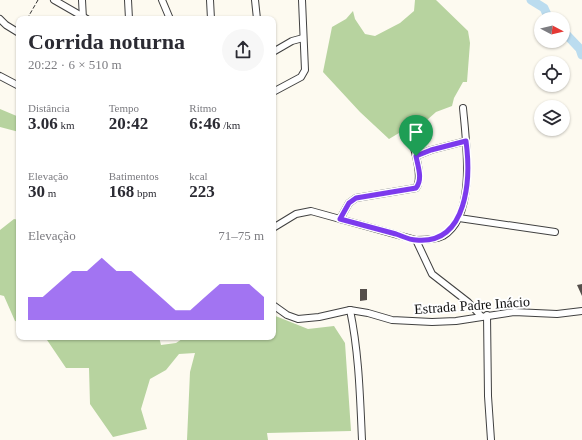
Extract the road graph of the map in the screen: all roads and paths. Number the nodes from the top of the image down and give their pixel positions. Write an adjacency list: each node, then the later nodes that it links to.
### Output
1 (38, 0): 9 (path)
2 (54, 0): 10 (street)
3 (82, 0): 11 (street)
4 (128, 0): 12 (street)
5 (162, 0): 13 (street)
6 (210, 0): 14 (street)
7 (255, 0): 15 (street)
8 (302, 0): 18 (street)
9 (30, 16)
10 (81, 16)
11 (84, 16)
12 (129, 16)
13 (169, 16)
14 (211, 16)
15 (257, 16)
16 (0, 20): 17 (street)
17 (16, 31)
18 (303, 38): 19 (street); 22 (street)
19 (276, 50)
20 (0, 76): 21 (street)
21 (16, 84)
22 (276, 90)
23 (463, 108): 25 (street)
24 (411, 137): 26 (street)
25 (466, 141): 26 (street); 27 (street)
26 (416, 156): 28 (street)
27 (459, 218): 30 (street); 31 (street)
28 (340, 219): 29 (street); 31 (street)
29 (276, 226)
30 (555, 232)
31 (416, 240): 35 (street)
32 (276, 307): 33 (street, Estrada Padre Inácio)
33 (350, 310): 35 (street, Estrada Padre Inácio); 36 (street)
34 (582, 311): 35 (street, Estrada Padre Inácio)
35 (484, 316): 37 (street)
36 (362, 440)
37 (491, 440)

